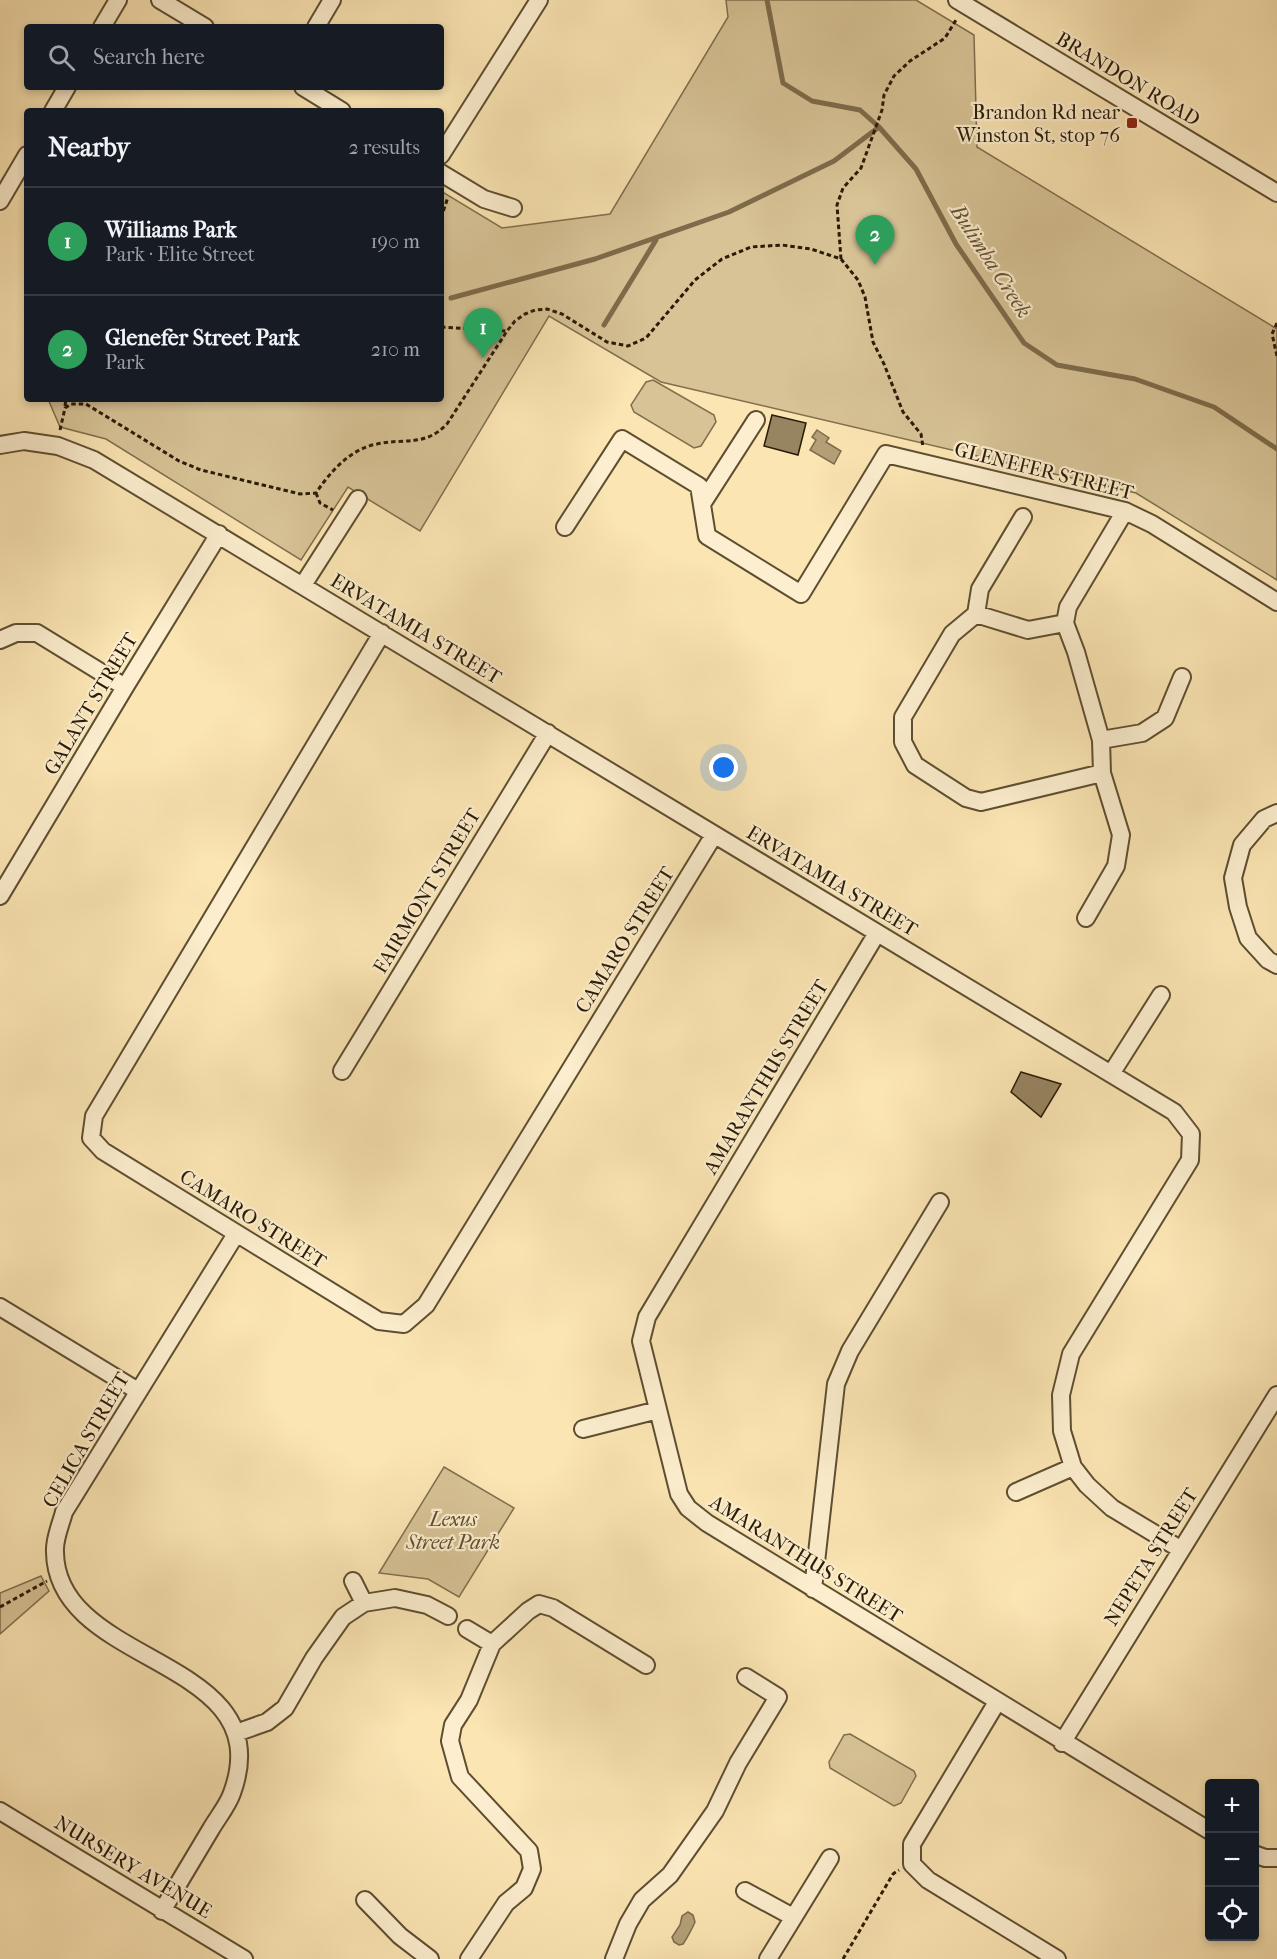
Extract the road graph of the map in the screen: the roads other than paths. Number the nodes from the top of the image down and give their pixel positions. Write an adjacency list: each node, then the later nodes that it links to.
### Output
1 (118, 0): 6 (street)
2 (160, 0): 7 (street)
3 (332, 0): 8 (street)
4 (538, 0): 13 (street)
5 (964, 2): 16 (street, BRANDON ROAD)
6 (104, 24)
7 (199, 24)
8 (318, 24)
9 (65, 90): 11 (street)
10 (308, 90): 12 (street)
11 (55, 108)
12 (337, 108)
13 (444, 150)
14 (24, 160): 17 (street)
15 (447, 177): 18 (street)
16 (1277, 193)
17 (0, 201)
18 (513, 208)
19 (756, 420): 22 (street)
20 (0, 445): 26 (street, ERVATAMIA STREET)
21 (358, 499): 27 (street)
22 (702, 504): 23 (street, GLENEFER STREET); 25 (street)
23 (1125, 511): 28 (street, GLENEFER STREET); 30 (street)
24 (1023, 517): 29 (street)
25 (565, 527)
26 (219, 534): 27 (street, ERVATAMIA STREET); 34 (street, GALANT STREET)
27 (303, 585): 31 (street, ERVATAMIA STREET)
28 (1277, 602)
29 (976, 614): 30 (street); 37 (street)
30 (1065, 623): 36 (street)
31 (382, 633): 35 (street, ERVATAMIA STREET); 48 (street, CAMARO STREET)
32 (0, 640): 34 (street)
33 (1182, 677): 36 (street)
34 (124, 687): 40 (street, GALANT STREET)
35 (548, 733): 39 (street, ERVATAMIA STREET); 45 (street, FAIRMONT STREET)
36 (1101, 740): 37 (street)
37 (1102, 773): 41 (street)
38 (1277, 813): 43 (street)
39 (714, 835): 42 (street, ERVATAMIA STREET); 48 (street, CAMARO STREET)
40 (0, 896)
41 (1086, 918)
42 (877, 933): 46 (street, ERVATAMIA STREET); 52 (street, AMARANTHUS STREET)
43 (1277, 965)
44 (1161, 995): 46 (street)
45 (342, 1071)
46 (1111, 1074): 54 (street, ERVATAMIA STREET)
47 (940, 1202): 58 (street)
48 (236, 1234): 50 (street, CELICA STREET)
49 (0, 1306): 50 (street)
50 (138, 1391): 66 (street, CELICA STREET)
51 (1277, 1395): 56 (street, NEPETA STREET)
52 (658, 1410): 53 (street); 58 (street, AMARANTHUS STREET)
53 (583, 1429)
54 (1073, 1467): 55 (street); 56 (street, ERVATAMIA STREET)
55 (1016, 1492)
56 (1180, 1550): 67 (street, NEPETA STREET)
57 (353, 1581): 59 (street)
58 (813, 1589): 65 (street, AMARANTHUS STREET)
59 (364, 1603): 60 (street); 66 (street)
60 (448, 1616)
61 (467, 1629): 62 (street)
62 (492, 1644): 63 (street); 79 (street)
63 (646, 1665)
64 (746, 1677): 80 (street)
65 (997, 1702): 67 (street, AMARANTHUS STREET); 82 (street)
66 (237, 1734): 75 (street, CELICA STREET)
67 (1062, 1743): 69 (street, AMARANTHUS STREET)
68 (0, 1811): 75 (street, NURSERY AVENUE)
69 (1205, 1829)
70 (1259, 1856): 72 (street)
71 (830, 1858): 76 (street)
72 (1277, 1858)
73 (745, 1891): 76 (street)
74 (365, 1899): 78 (street)
75 (162, 1911): 77 (street, NURSERY AVENUE)
76 (793, 1917): 81 (street)
77 (244, 1959)
78 (430, 1959)
79 (469, 1959)
80 (614, 1959)
81 (768, 1959)
82 (1057, 1959)

